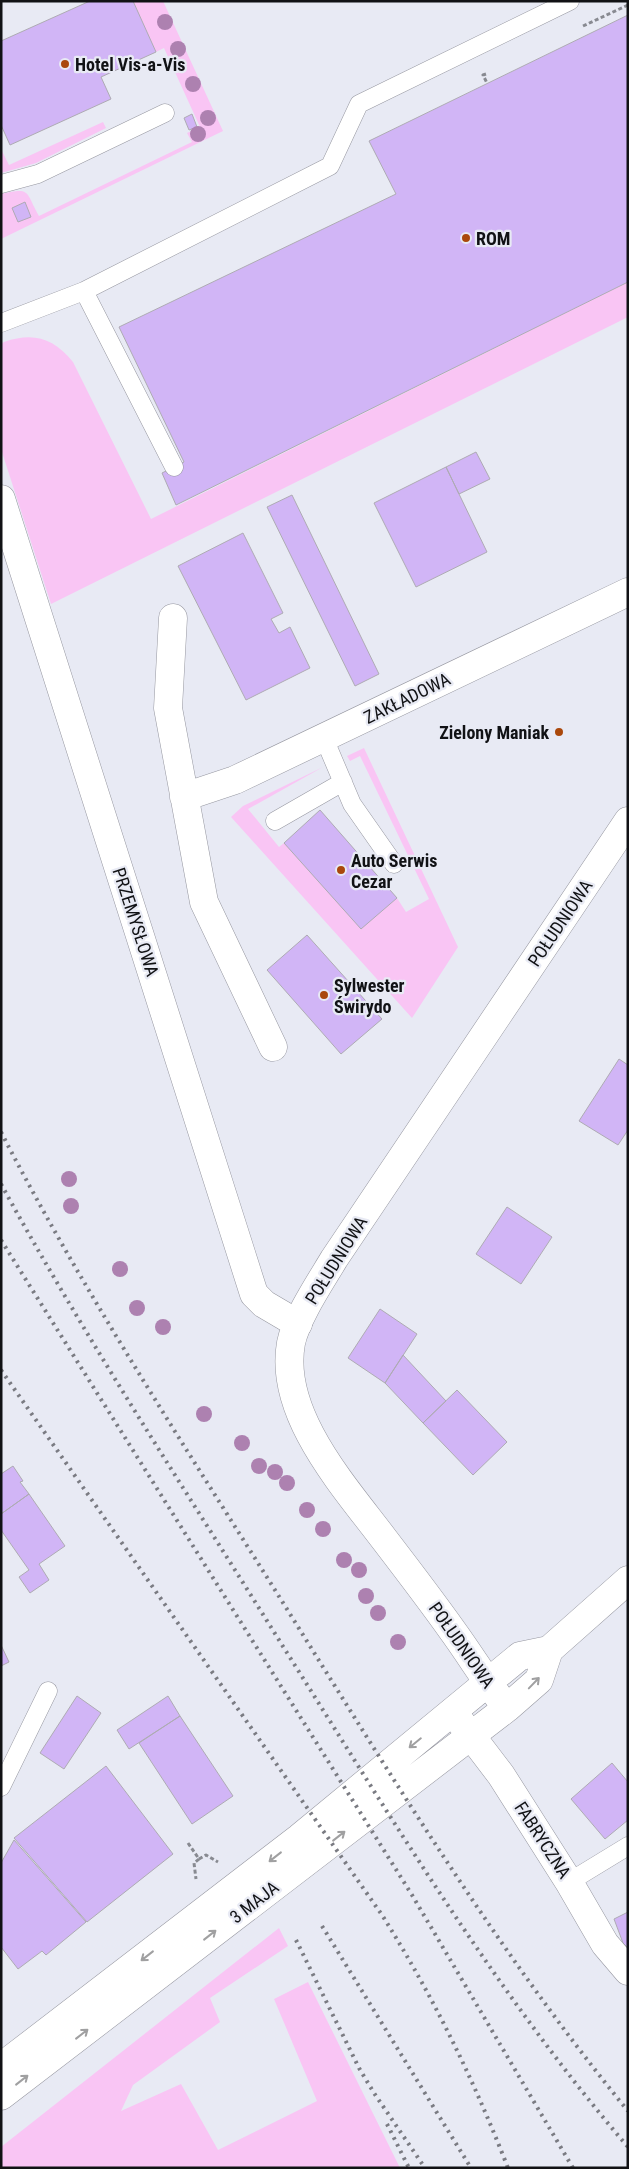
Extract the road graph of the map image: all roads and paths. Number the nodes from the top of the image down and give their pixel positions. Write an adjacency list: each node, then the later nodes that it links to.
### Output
1 (570, 1): 4 (lane)
2 (165, 113): 3 (lane)
3 (1, 184)
4 (84, 291): 5 (lane); 6 (lane)
5 (1, 323)
6 (174, 467)
7 (1, 499): 17 (street, PRZEMYSŁOWA)
8 (628, 592): 10 (street, ZAKŁADOWA)
9 (173, 618): 12 (street)
10 (324, 738): 11 (lane); 12 (street, ZAKŁADOWA)
11 (343, 782): 13 (lane); 15 (lane)
12 (184, 797): 16 (street)
13 (275, 821)
14 (628, 821): 17 (street, POŁUDNIOWA)
15 (394, 864)
16 (273, 1047)
17 (298, 1324): 20 (street, POŁUDNIOWA)
18 (628, 1580): 19 (street)
19 (549, 1650): 20 (street, 3 MAJA); 22 (street, 3 MAJA, one-way to 19)
20 (487, 1683): 22 (street, POŁUDNIOWA); 23 (street, 3 MAJA)
21 (48, 1691): 25 (lane)
22 (507, 1708): 24 (street, 3 MAJA)
23 (453, 1712): 24 (street, FABRYCZNA); 33 (street, 3 MAJA, one-way to 33)
24 (472, 1736): 31 (street, FABRYCZNA); 34 (street, 3 MAJA, one-way to 24)
25 (1, 1787)
26 (188, 1843): 28 (path)
27 (628, 1846): 31 (lane)
28 (198, 1858): 29 (path); 30 (path)
29 (220, 1865)
30 (198, 1881)
31 (570, 1882): 32 (street, FABRYCZNA)
32 (628, 1971)
33 (1, 2067)
34 (1, 2096)

